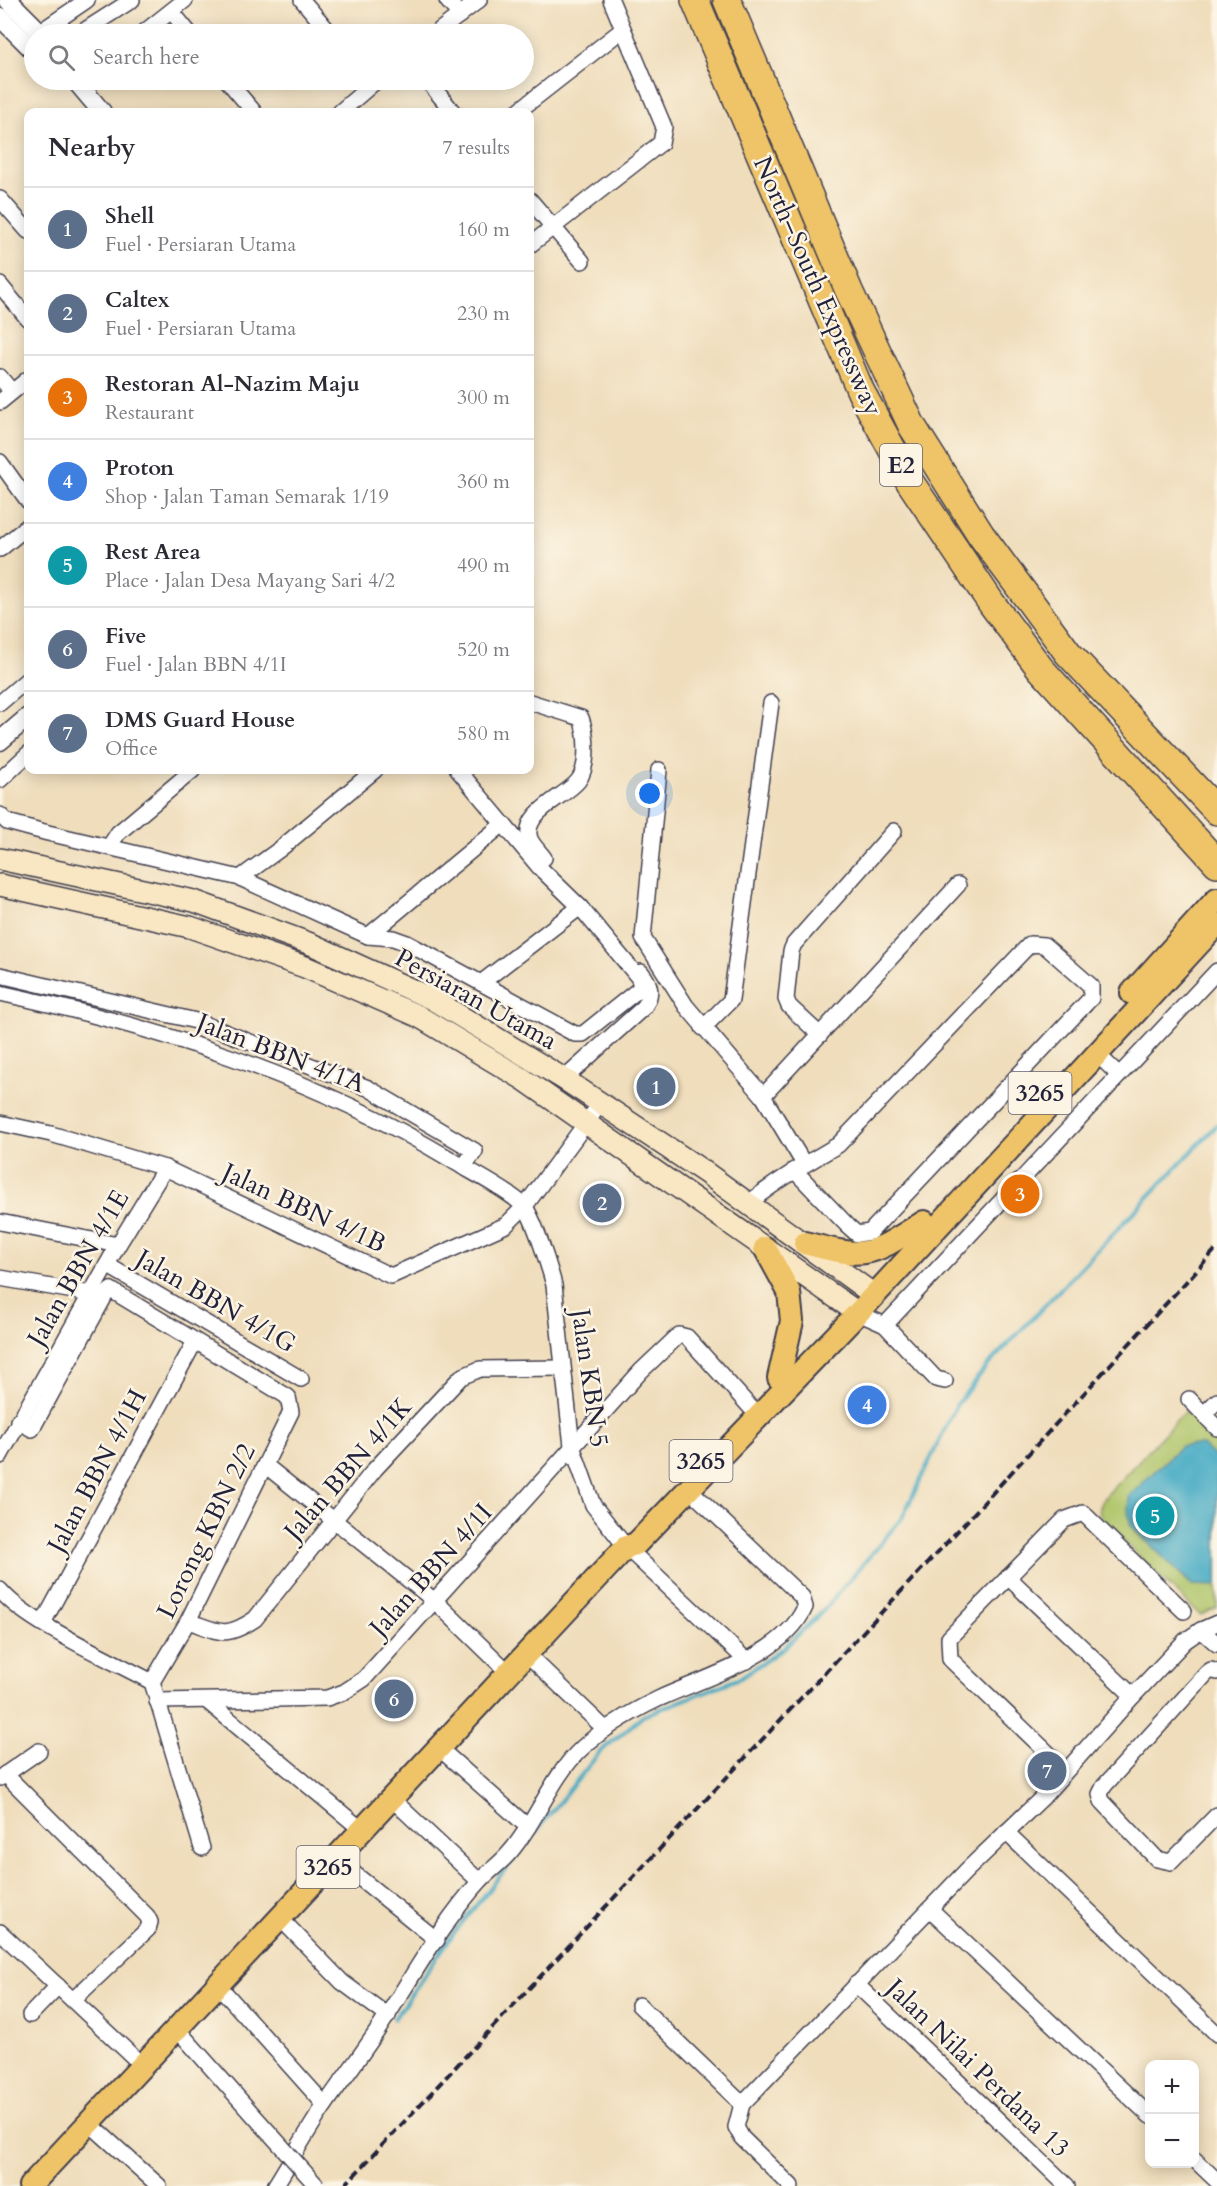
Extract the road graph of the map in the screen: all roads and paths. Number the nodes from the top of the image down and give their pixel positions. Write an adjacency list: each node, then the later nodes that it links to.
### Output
1 (8, 0): 14 (street)
2 (87, 0): 15 (street)
3 (132, 0): 16 (street)
4 (185, 0): 11 (street)
5 (302, 0): 19 (street)
6 (447, 0): 12 (street)
7 (479, 0): 12 (street)
8 (611, 0): 21 (street)
9 (695, 0): 67 (highway, North–South Expressway / E2)
10 (727, 0): 60 (highway, North–South Expressway / E2)
11 (172, 12): 17 (street); 18 (street)
12 (460, 15): 20 (street)
13 (0, 17): 22 (street)
14 (25, 24)
15 (56, 24)
16 (95, 24)
17 (156, 24)
18 (182, 24)
19 (322, 24)
20 (448, 24)
21 (622, 30): 31 (street); 35 (street)
22 (24, 32)
23 (84, 90): 27 (street)
24 (235, 90): 28 (street)
25 (363, 90): 29 (street)
26 (434, 90): 30 (street)
27 (99, 108)
28 (251, 108)
29 (344, 108)
30 (450, 108)
31 (522, 108)
32 (0, 199): 34 (street)
33 (534, 205): 35 (street)
34 (24, 226)
35 (553, 226): 36 (street); 37 (street)
36 (534, 242)
37 (582, 261)
38 (0, 285): 39 (street)
39 (24, 314)
40 (0, 378): 42 (street)
41 (24, 382): 42 (street)
42 (12, 392): 43 (street)
43 (0, 402)
44 (0, 462): 45 (street)
45 (24, 495)
46 (24, 529): 47 (street)
47 (0, 549)
48 (24, 682): 49 (street)
49 (0, 703)
50 (534, 703): 84 (street)
51 (771, 703): 79 (street)
52 (24, 720): 53 (street)
53 (0, 741)
54 (24, 758): 59 (street)
55 (659, 770): 79 (street)
56 (188, 774): 64 (street)
57 (370, 774): 68 (street)
58 (461, 774): 62 (street)
59 (2, 777)
60 (1217, 811)
61 (0, 815): 64 (street)
62 (502, 824): 72 (street); 74 (street)
63 (894, 831): 80 (street)
64 (109, 847): 68 (street)
65 (0, 850): 66 (street)
66 (9, 861): 84 (main road, Persiaran Utama)
67 (1217, 863)
68 (240, 878): 74 (street)
69 (0, 885): 89 (main road, Persiaran Utama)
70 (958, 885): 80 (street)
71 (1217, 899): 96 (main road, 3265)
72 (579, 907): 77 (street); 77 (street)
73 (1217, 924): 81 (main road, 3265)
74 (368, 936): 77 (street)
75 (1217, 971): 83 (street)
76 (0, 975): 82 (street)
77 (481, 983)
78 (0, 993): 85 (street, Jalan BBN 4/1A)
79 (703, 1028): 86 (street)
80 (820, 1035): 86 (street)
81 (1096, 1054): 83 (street); 102 (main road, 3265)
82 (314, 1067): 85 (street); 90 (street)
83 (1119, 1075): 105 (street)
84 (564, 1079): 87 (main road, Persiaran Utama)
85 (306, 1086): 90 (street, Jalan BBN 4/1A)
86 (763, 1096): 91 (street)
87 (600, 1104): 89 (street, Jalan BBN 4/1B); 93 (main road, Persiaran Utama)
88 (0, 1123): 92 (street, Jalan BBN 4/1B)
89 (586, 1123): 94 (street, Jalan BBN 4/1B); 99 (main road, Persiaran Utama)
90 (463, 1167): 94 (street, Jalan BBN 4/1A)
91 (799, 1167): 91 (street); 93 (street)
92 (165, 1168): 94 (street, Jalan BBN 4/1B); 98 (street, Jalan BBN 4/1E)
93 (750, 1202): 97 (main road, Persiaran Utama)
94 (525, 1206): 107 (street, Jalan KBN 5)
95 (0, 1222): 98 (street)
96 (924, 1222): 97 (main road); 102 (main road, 3265)
97 (806, 1243): 102 (main road, Persiaran Utama)
98 (118, 1245): 100 (street, Jalan BBN 4/1E)
99 (765, 1248): 104 (main road, Persiaran Utama); 108 (main road)
100 (107, 1265): 103 (street, Jalan BBN 4/1E); 109 (street, Jalan BBN 4/1G)
101 (0, 1278): 103 (street)
102 (869, 1291): 104 (main road, 3265); 105 (street)
103 (91, 1294): 115 (street, Jalan BBN 4/1E)
104 (853, 1309): 105 (street); 108 (main road, 3265); 120 (main road, 3265)
105 (885, 1325): 110 (street)
106 (194, 1343): 115 (street); 119 (street, Lorong KBN 2/2); 128 (street, Jalan BBN 4/1H)
107 (562, 1368): 117 (street, Jalan KBN 5); 121 (street, Jalan BBN 4/1K)
108 (779, 1378): 113 (main road, 3265)
109 (301, 1379)
110 (945, 1381)
111 (1189, 1399): 114 (street)
112 (1217, 1401): 114 (street)
113 (751, 1408): 117 (street, Jalan BBN 4/1I); 122 (main road, 3265)
114 (1204, 1414): 116 (street)
115 (18, 1422): 118 (street, Jalan BBN 4/1E)
116 (1217, 1428)
117 (572, 1446): 122 (street, Jalan KBN 5); 125 (street, Jalan BBN 4/1I)
118 (0, 1456)
119 (265, 1465): 121 (street); 127 (street, Lorong KBN 2/2)
120 (689, 1489): 122 (main road, 3265); 133 (street)
121 (335, 1519): 125 (street); 127 (street, Jalan BBN 4/1K)
122 (626, 1547): 132 (main road, 3265); 133 (street, Jalan KBN 5)
123 (1008, 1577): 126 (street); 137 (street); 143 (street)
124 (2, 1596): 128 (street)
125 (436, 1602): 135 (street); 139 (street, Jalan BBN 4/1I)
126 (1184, 1611)
127 (188, 1621): 136 (street, Lorong KBN 2/2)
128 (43, 1623): 136 (street)
129 (1217, 1623): 130 (street)
130 (1201, 1630): 131 (street); 137 (street)
131 (1217, 1644)
132 (527, 1654): 135 (main road, 3265); 140 (street)
133 (747, 1661): 140 (street)
134 (1217, 1672): 146 (street)
135 (509, 1673): 141 (main road, 3265)
136 (152, 1682): 138 (street)
137 (1133, 1695): 149 (street)
138 (157, 1701): 139 (street, Jalan BBN 4/1I); 150 (street)
139 (207, 1701): 148 (street)
140 (605, 1729): 147 (street)
141 (439, 1748): 145 (main road, 3265); 147 (street)
142 (39, 1751): 144 (street)
143 (1051, 1756)
144 (2, 1776): 160 (street)
145 (392, 1799): 148 (main road, 3265); 152 (street)
146 (1217, 1815)
147 (528, 1827): 152 (street)
148 (362, 1830): 151 (main road, 3265)
149 (1006, 1832): 153 (street); 165 (street)
150 (202, 1848)
151 (336, 1859): 154 (main road, 3265); 156 (street)
152 (479, 1881): 156 (street)
153 (930, 1909): 157 (street); 169 (street)
154 (280, 1918): 158 (main road, 3265); 163 (street)
155 (0, 1932): 159 (street)
156 (437, 1940): 163 (street)
157 (856, 1984): 167 (street); 178 (street, Jalan Nilai Perdana 13)
158 (218, 1985): 164 (main road, 3265); 168 (street)
159 (58, 1986): 160 (street); 162 (street)
160 (73, 2000): 166 (street)
161 (639, 2005): 167 (street)
162 (30, 2015)
163 (388, 2016): 168 (street)
164 (177, 2029): 166 (main road, 3265); 176 (street, bridge)
165 (1217, 2034)
166 (142, 2066): 170 (main road, 3265)
167 (742, 2104): 177 (street)
168 (325, 2105): 175 (street)
169 (1147, 2114)
170 (89, 2123): 173 (main road, 3265); 174 (street)
171 (1199, 2164): 172 (street)
172 (1217, 2181)
173 (30, 2186)
174 (159, 2186)
175 (275, 2186)
176 (317, 2186)
177 (791, 2186)
178 (1067, 2186)

